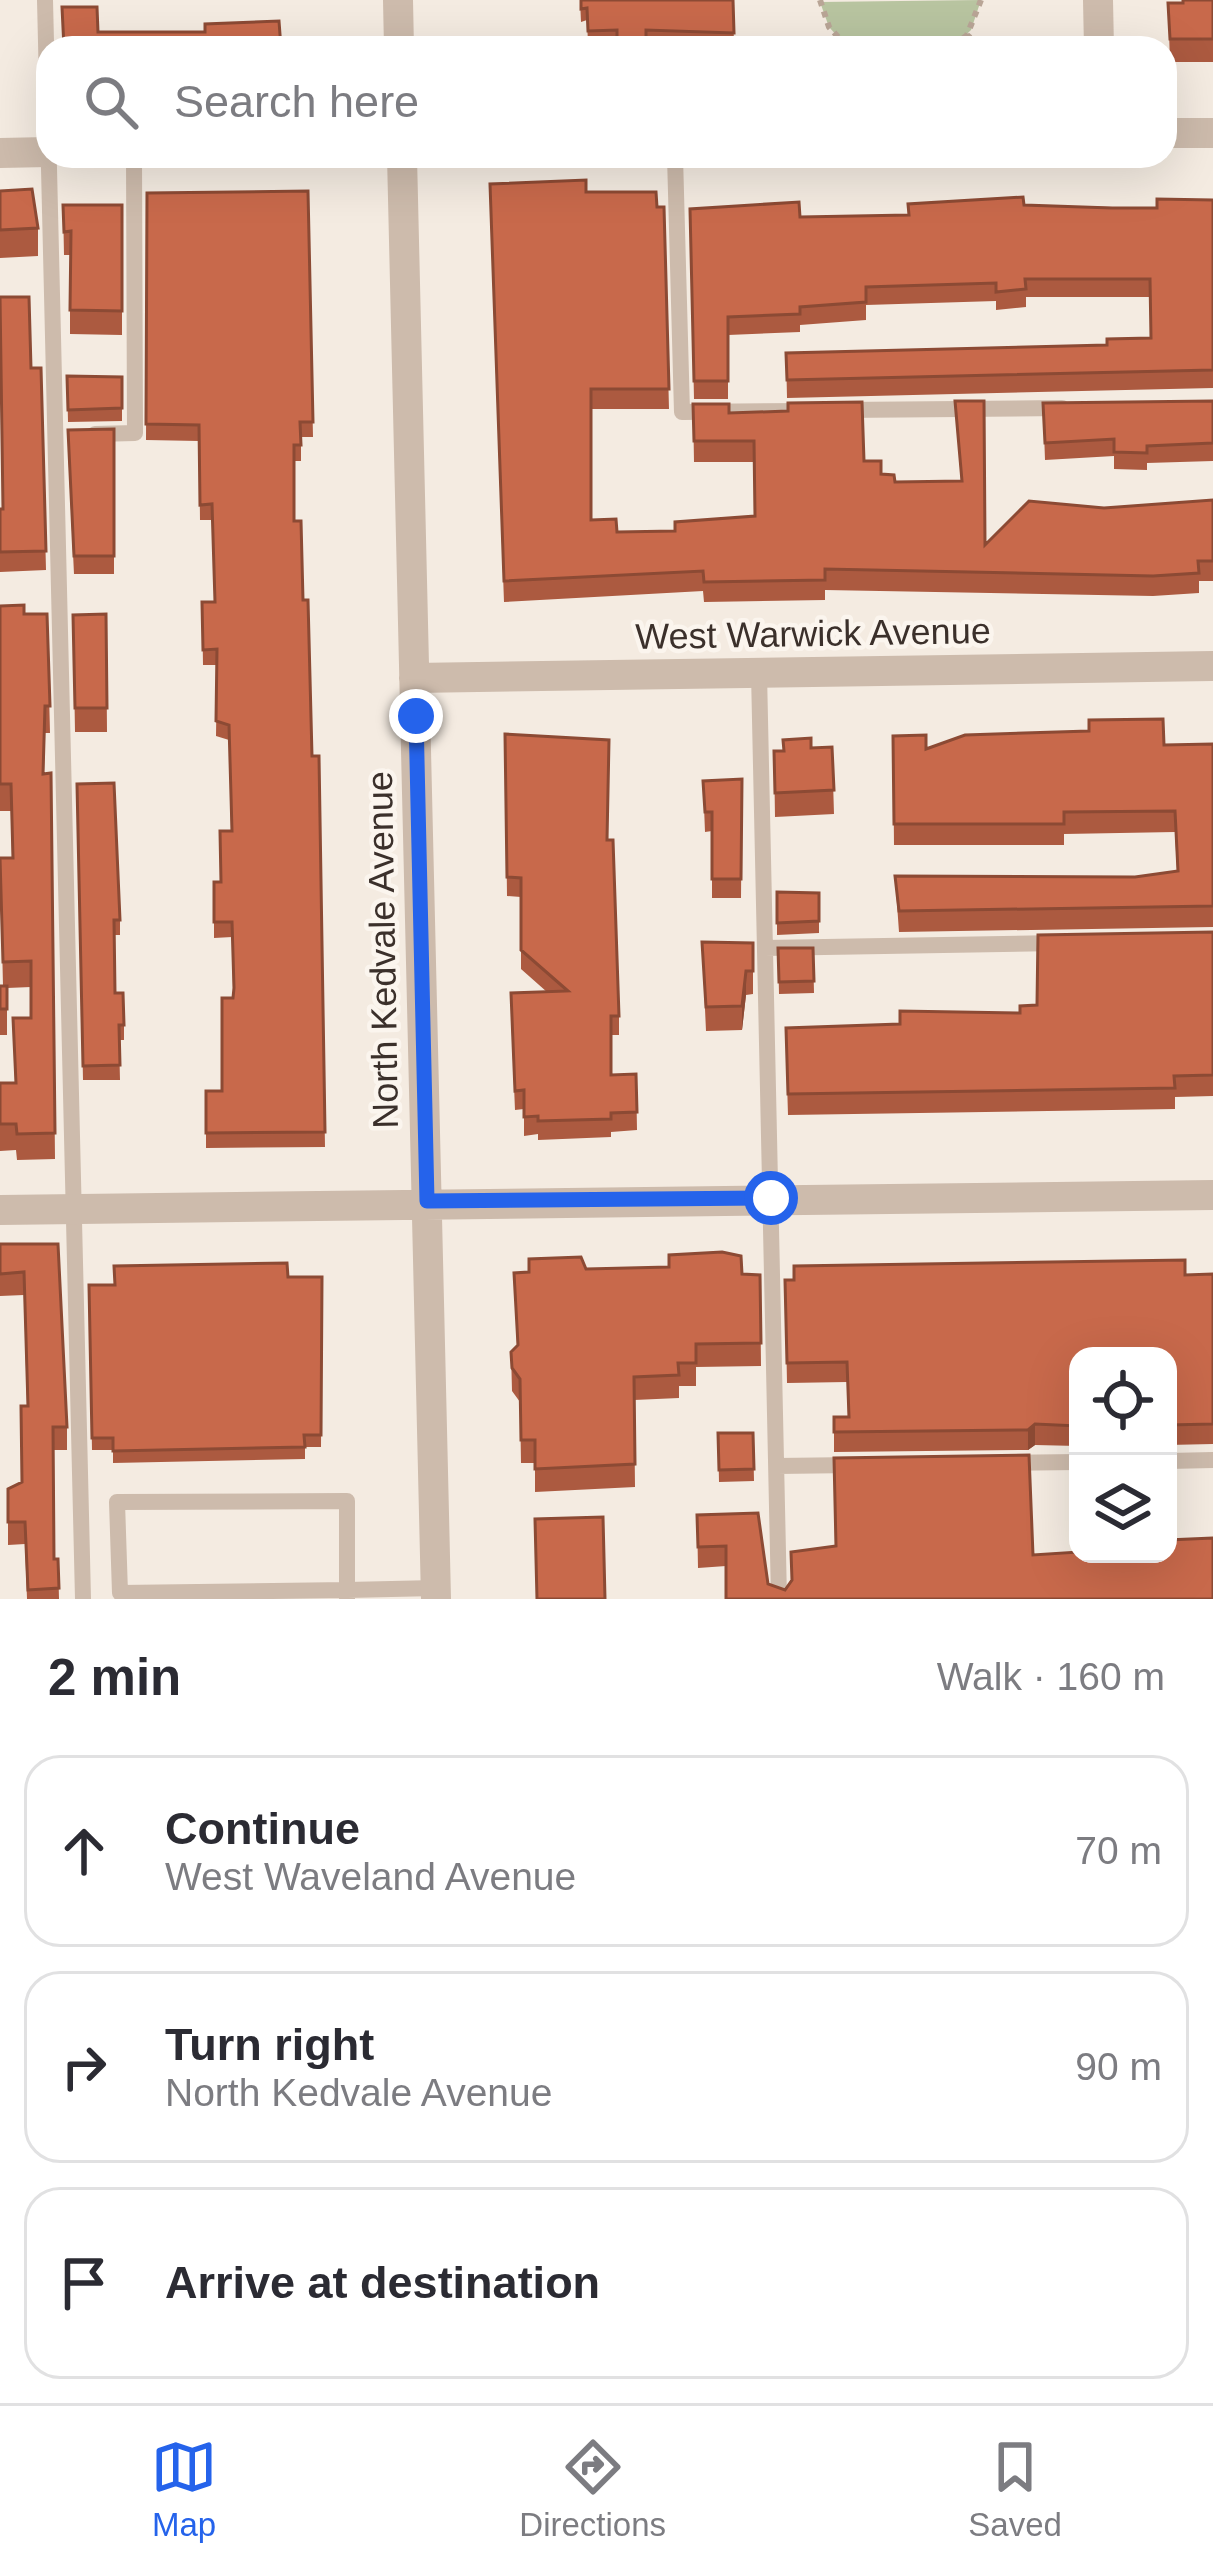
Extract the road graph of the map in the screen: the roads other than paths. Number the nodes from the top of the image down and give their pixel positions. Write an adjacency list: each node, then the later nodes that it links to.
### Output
1 (45, 0): 4 (lane)
2 (398, 0): 5 (street)
3 (1098, 0): 6 (street)
4 (46, 36)
5 (399, 36)
6 (1099, 36)
7 (1177, 133): 8 (street)
8 (1213, 133)
9 (36, 152): 10 (street)
10 (0, 153)
11 (48, 168): 16 (lane)
12 (134, 168): 16 (lane)
13 (402, 168): 19 (street, North Kedvale Avenue)
14 (675, 168): 15 (lane)
15 (1075, 408)
16 (55, 435): 25 (lane)
17 (1213, 666): 18 (street, West Warwick Avenue)
18 (759, 673): 19 (street, West Warwick Avenue); 21 (lane)
19 (414, 678): 24 (street, North Kedvale Avenue)
20 (1072, 942): 21 (lane)
21 (765, 948): 23 (lane)
22 (1213, 1195): 23 (street)
23 (771, 1198): 24 (street); 32 (lane)
24 (427, 1201): 25 (street); 34 (street, North Kedvale Avenue)
25 (74, 1208): 26 (street); 36 (lane)
26 (0, 1210)
27 (1213, 1460): 28 (lane)
28 (1177, 1461)
29 (1069, 1462): 30 (lane)
30 (985, 1463)
31 (869, 1465): 32 (lane)
32 (777, 1466): 37 (lane)
33 (347, 1594): 34 (lane); 35 (lane); 35 (lane)
34 (436, 1594)
35 (120, 1596)
36 (83, 1599)
37 (779, 1599)

